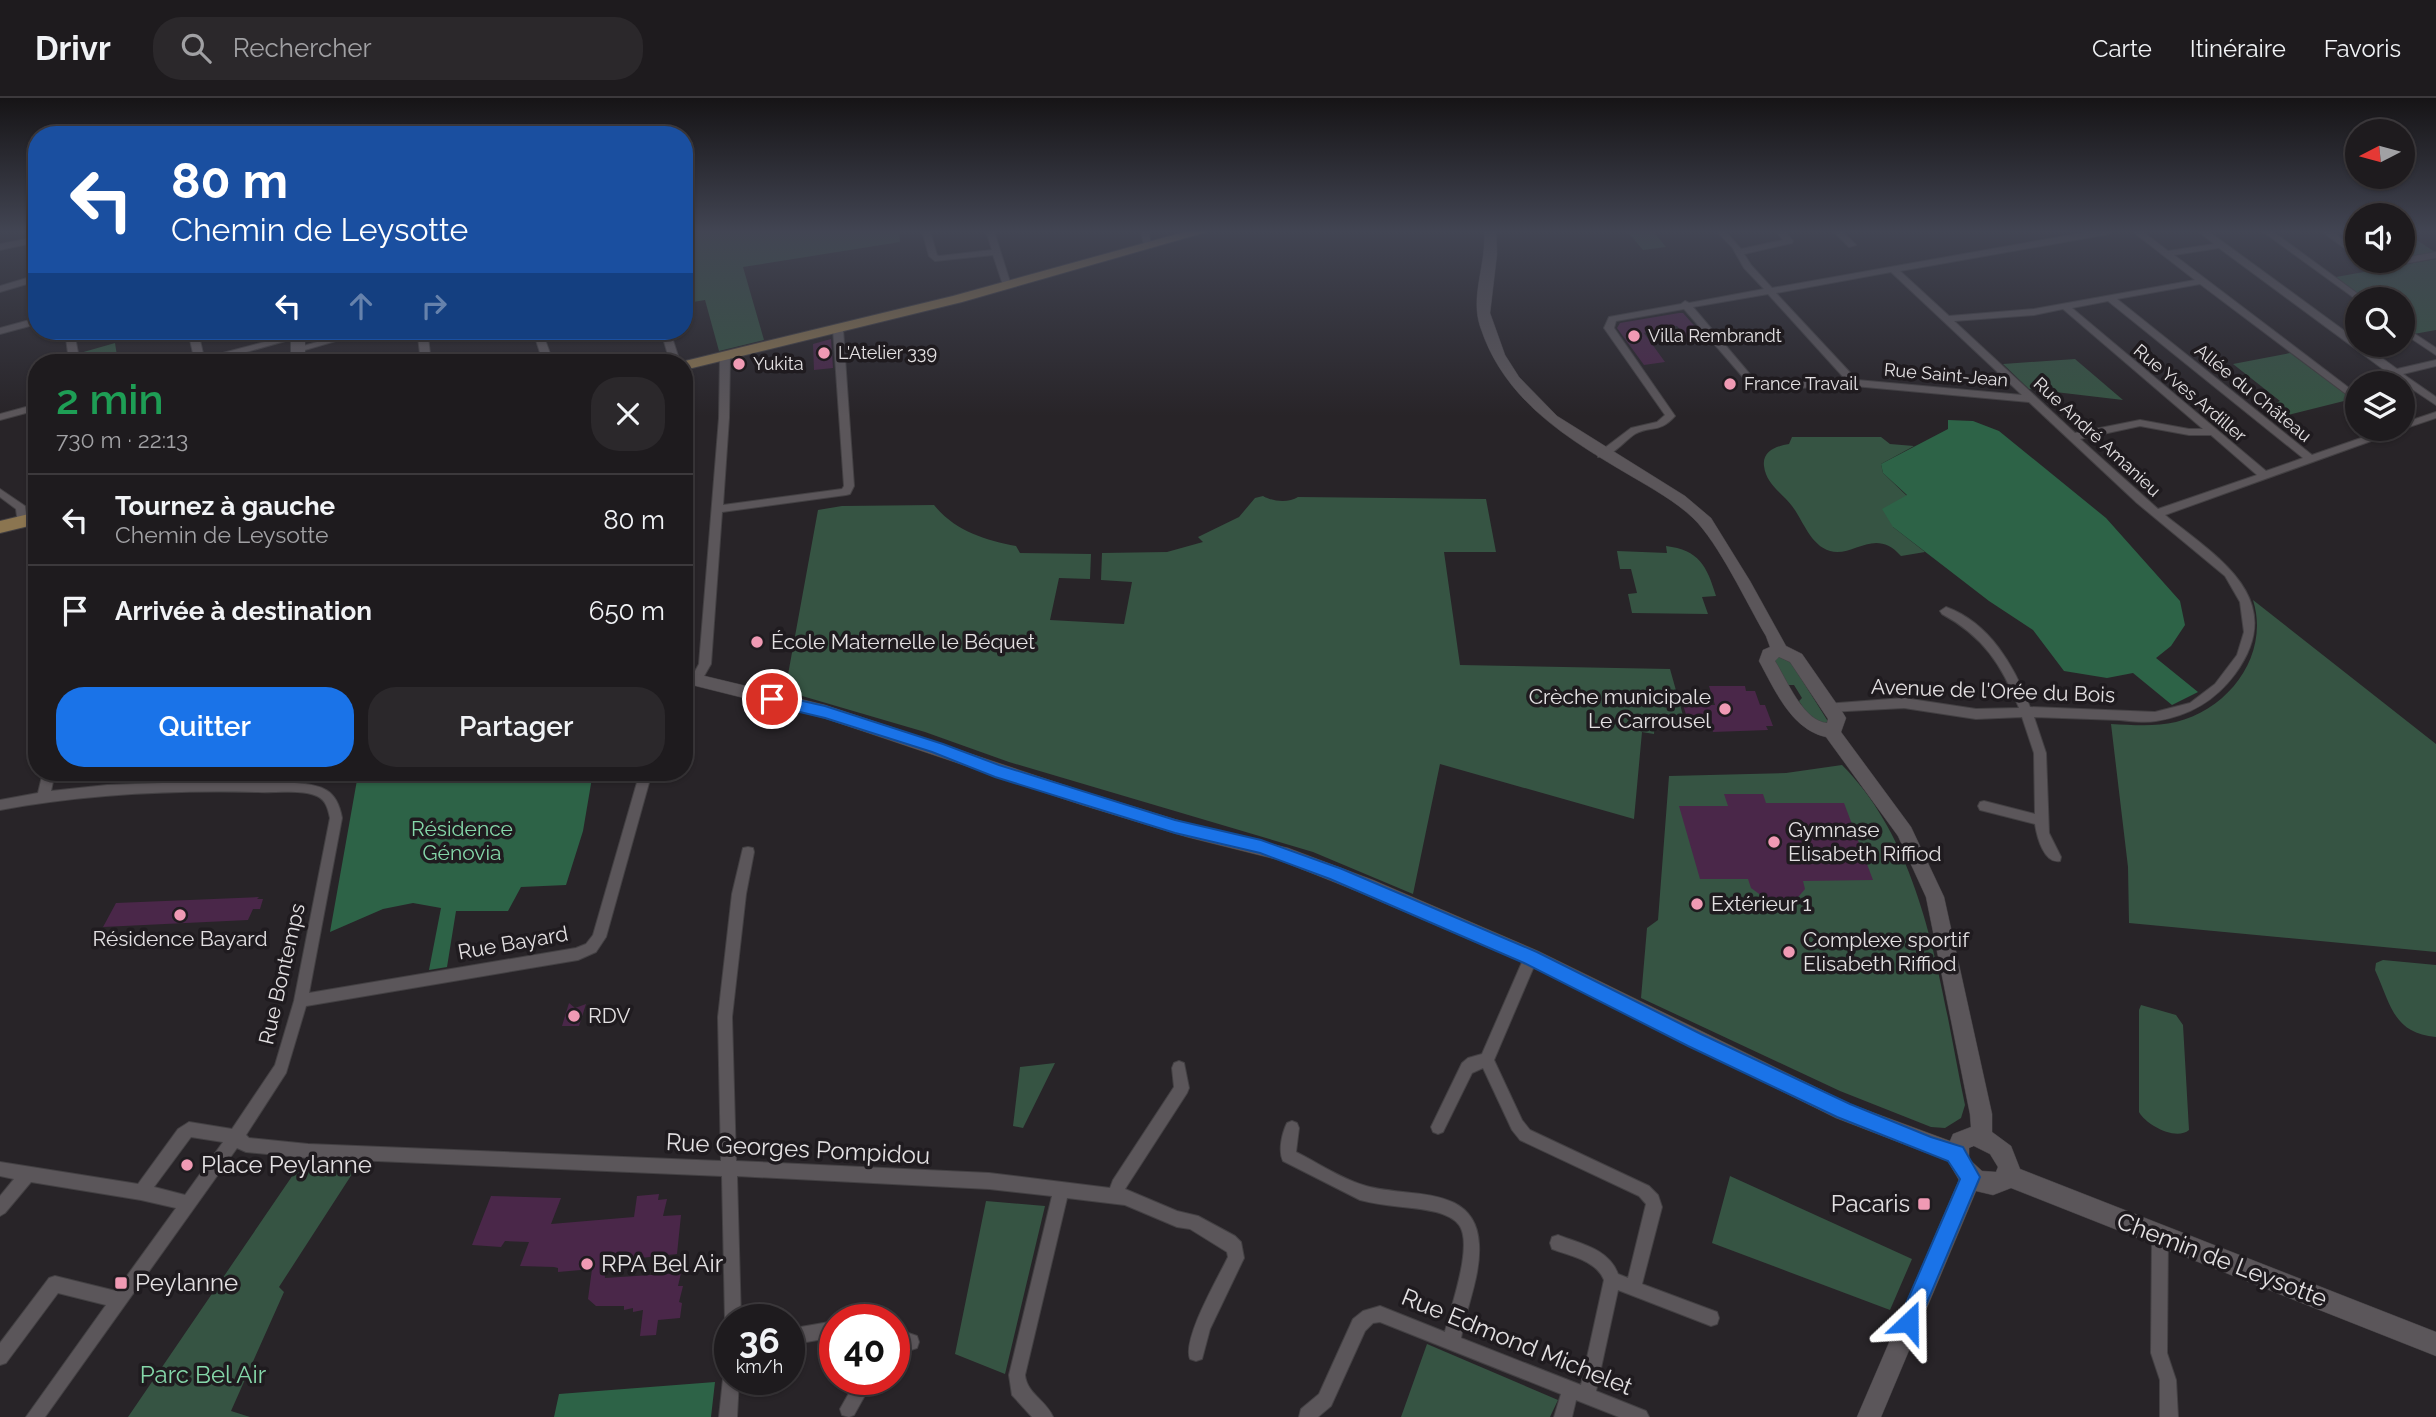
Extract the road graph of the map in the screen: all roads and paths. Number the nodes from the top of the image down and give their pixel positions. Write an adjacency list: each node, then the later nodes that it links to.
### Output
1 (979, 293): 14 (main road)
2 (1483, 293): 40 (street)
3 (1754, 293): 10 (street)
4 (1771, 293): 28 (street)
5 (1919, 293): 12 (street, Rue André Amanieu)
6 (2139, 293): 9 (street)
7 (2217, 293): 30 (street)
8 (2286, 293): 26 (street)
9 (2110, 298): 11 (street); 41 (street, Allée du Château)
10 (1685, 304): 28 (street, Rue Saint-Jean); 40 (street)
11 (2064, 306): 12 (street); 37 (street, Rue Yves Ardiller)
12 (1948, 319): 31 (street, Rue André Amanieu)
13 (28, 323): 15 (street)
14 (838, 330): 23 (main road); 44 (street)
15 (0, 331)
16 (2415, 337): 20 (street)
17 (71, 340): 21 (street)
18 (322, 340): 19 (street)
19 (298, 345): 22 (street)
20 (2436, 352)
21 (73, 353)
22 (246, 354)
23 (725, 356): 25 (main road); 44 (street)
24 (2436, 363): 27 (street)
25 (693, 364)
26 (2391, 371)
27 (2402, 371)
28 (1852, 384): 31 (street, Rue Saint-Jean)
29 (2415, 388): 32 (street)
30 (2345, 389)
31 (2032, 399): 38 (street, Rue André Amanieu)
32 (2436, 402)
33 (28, 409): 35 (street)
34 (2436, 415): 36 (street)
35 (0, 417)
36 (2415, 422)
37 (2211, 432): 38 (street); 42 (street, Rue Yves Ardiller)
38 (2073, 437): 45 (street, Rue André Amanieu)
39 (2362, 441): 41 (street)
40 (1602, 454): 50 (street)
41 (2310, 459): 42 (street)
42 (2265, 475): 45 (street)
43 (0, 492): 46 (street)
44 (717, 509): 51 (street)
45 (2156, 514): 54 (street, Avenue de l'Orée du Bois)
46 (28, 518)
47 (28, 520): 48 (main road)
48 (0, 527)
49 (1946, 611): 54 (street)
50 (1779, 650): 53 (street); 55 (street)
51 (693, 676)
52 (693, 681): 68 (street)
53 (1829, 707): 54 (street, Avenue de l'Orée du Bois); 55 (street)
54 (2026, 713): 65 (street)
55 (1831, 731): 75 (street)
56 (46, 781): 62 (street)
57 (197, 781): 60 (street)
58 (289, 781): 61 (street)
59 (643, 781): 69 (street, Rue Bayard)
60 (195, 786): 61 (street, Rue Bontemps); 62 (street, Rue Bontemps)
61 (287, 788): 69 (street, Rue Bontemps)
62 (43, 797): 63 (street, Rue Bontemps)
63 (0, 805)
64 (1984, 806): 65 (street)
65 (2042, 821): 67 (street)
66 (748, 852): 77 (street)
67 (2055, 857)
68 (1531, 957): 70 (street); 76 (street)
69 (301, 1001): 74 (street, Rue Bontemps)
70 (1487, 1060): 72 (street); 90 (street)
71 (1179, 1068): 84 (street)
72 (1438, 1127)
73 (1292, 1128): 94 (street)
74 (236, 1137): 77 (street, Rue Georges Pompidou); 83 (street, Rue Georges Pompidou); 85 (street, Rue Bontemps)
75 (1982, 1137): 76 (street); 80 (street)
76 (1956, 1153): 81 (street)
77 (729, 1168): 82 (street, Rue Georges Pompidou); 92 (street)
78 (0, 1169): 79 (street)
79 (28, 1174): 83 (street); 86 (street)
80 (2008, 1175): 81 (street); 87 (street, Chemin de Leysotte)
81 (1970, 1177): 108 (street)
82 (1061, 1189): 84 (street, Rue Georges Pompidou); 105 (street)
83 (141, 1192): 85 (street)
84 (1116, 1195): 96 (street, Rue Georges Pompidou)
85 (188, 1203): 91 (street, Rue Bontemps)
86 (0, 1208)
87 (2160, 1236): 95 (street, Chemin de Leysotte); 109 (street)
88 (1558, 1243): 89 (street)
89 (1612, 1280): 90 (street); 98 (street)
90 (1633, 1288): 93 (street)
91 (119, 1300): 97 (street); 103 (street, Rue Bontemps)
92 (733, 1304)
93 (1711, 1318)
94 (1452, 1342): 98 (street, Rue Edmond Michelet); 102 (street, Rue Edmond Michelet)
95 (2436, 1343)
96 (1196, 1353)
97 (0, 1357)
98 (1579, 1393): 106 (street); 107 (street, Rue Edmond Michelet)
99 (730, 1395): 104 (street)
100 (856, 1395): 101 (street)
101 (848, 1409)
102 (1307, 1415)
103 (35, 1417)
104 (728, 1417)
105 (1044, 1417)
106 (1563, 1417)
107 (1640, 1417)
108 (1869, 1417)
109 (2169, 1417)

